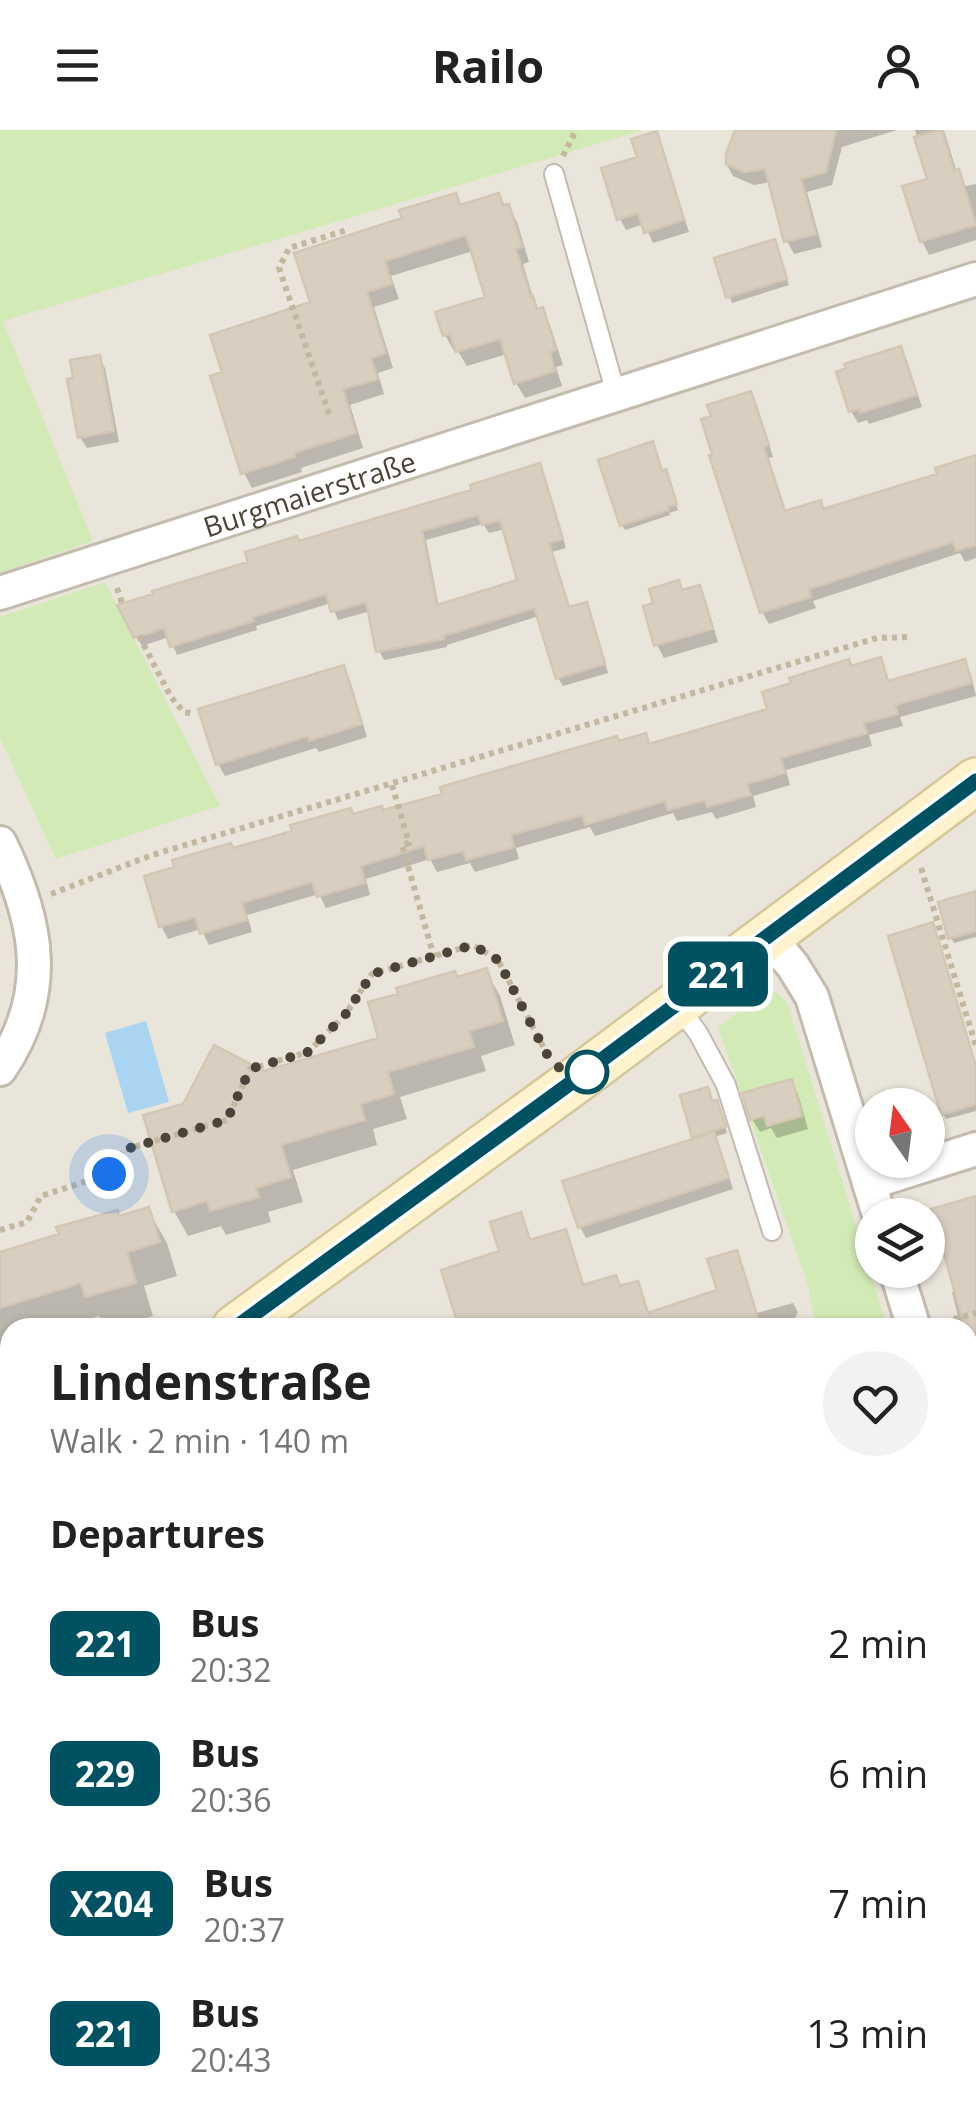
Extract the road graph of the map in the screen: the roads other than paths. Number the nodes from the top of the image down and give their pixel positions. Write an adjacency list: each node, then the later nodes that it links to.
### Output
1 (554, 174): 3 (lane)
2 (976, 279): 3 (street, Burgmaierstraße)
3 (616, 394): 4 (street, Burgmaierstraße)
4 (0, 593)
5 (976, 781): 7 (main road)
6 (0, 843): 9 (street)
7 (768, 936): 8 (main road); 11 (street)
8 (677, 1005): 13 (lane); 15 (main road)
9 (0, 1068)
10 (976, 1150): 11 (street)
11 (868, 1183): 12 (street)
12 (873, 1198)
13 (772, 1232)
14 (906, 1288): 16 (street)
15 (249, 1318)
16 (924, 1318)

